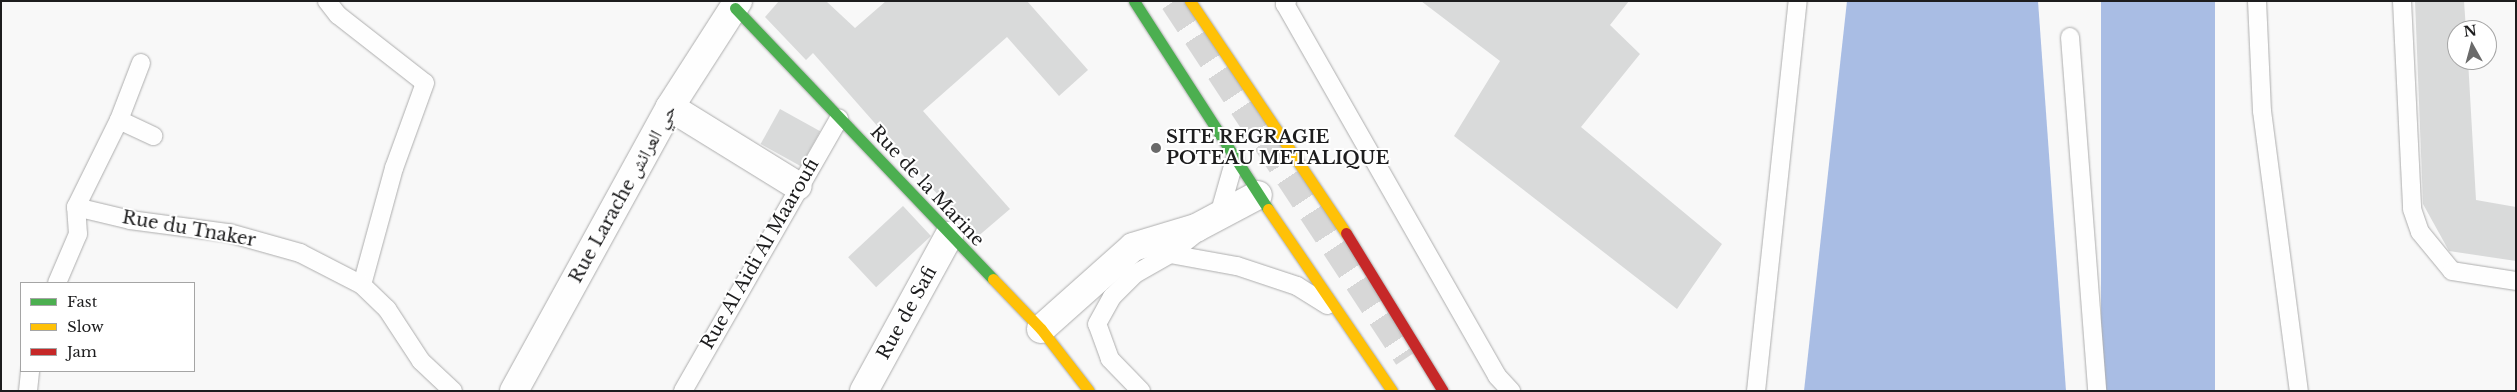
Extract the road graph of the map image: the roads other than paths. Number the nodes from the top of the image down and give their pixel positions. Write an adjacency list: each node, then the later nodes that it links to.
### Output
1 (327, 1): 24 (lane)
2 (1134, 1): 15 (main road)
3 (1190, 1): 36 (main road)
4 (1287, 1): 37 (lane)
5 (1798, 1): 38 (lane)
6 (2257, 1): 40 (lane)
7 (2402, 1): 22 (lane)
8 (737, 5): 11 (street, Rue Larache حي العرائش); 12 (main road, Rue de la Marine)
9 (2070, 36): 39 (lane)
10 (140, 63): 13 (lane)
11 (670, 107): 16 (street); 30 (street, Rue Larache حي العرائش)
12 (839, 118): 16 (lane, Rue Al Aidi Al Maaroufi); 20 (main road, Rue de la Marine)
13 (119, 120): 14 (lane); 18 (lane)
14 (153, 136)
15 (1235, 159): 17 (main road); 19 (lane)
16 (798, 186): 31 (lane, Rue Al Aidi Al Maaroufi)
17 (1258, 195): 19 (street); 25 (main road)
18 (76, 207): 23 (lane); 24 (lane, Rue du Tnaker)
19 (1220, 215): 21 (lane); 26 (street)
20 (949, 236): 26 (main road, Rue de la Marine); 32 (street, Rue de Safi)
21 (1170, 254): 25 (lane); 34 (lane)
22 (2516, 281)
23 (57, 282)
24 (362, 285): 29 (lane, Rue du Tnaker)
25 (1339, 312): 35 (main road)
26 (1041, 329): 33 (main road, Rue de la Marine)
27 (30, 372): 28 (lane)
28 (28, 391)
29 (453, 391)
30 (514, 391)
31 (682, 391)
32 (864, 391)
33 (1089, 391)
34 (1141, 391)
35 (1392, 391)
36 (1443, 391)
37 (1511, 391)
38 (1756, 391)
39 (2097, 391)
40 (2299, 391)

